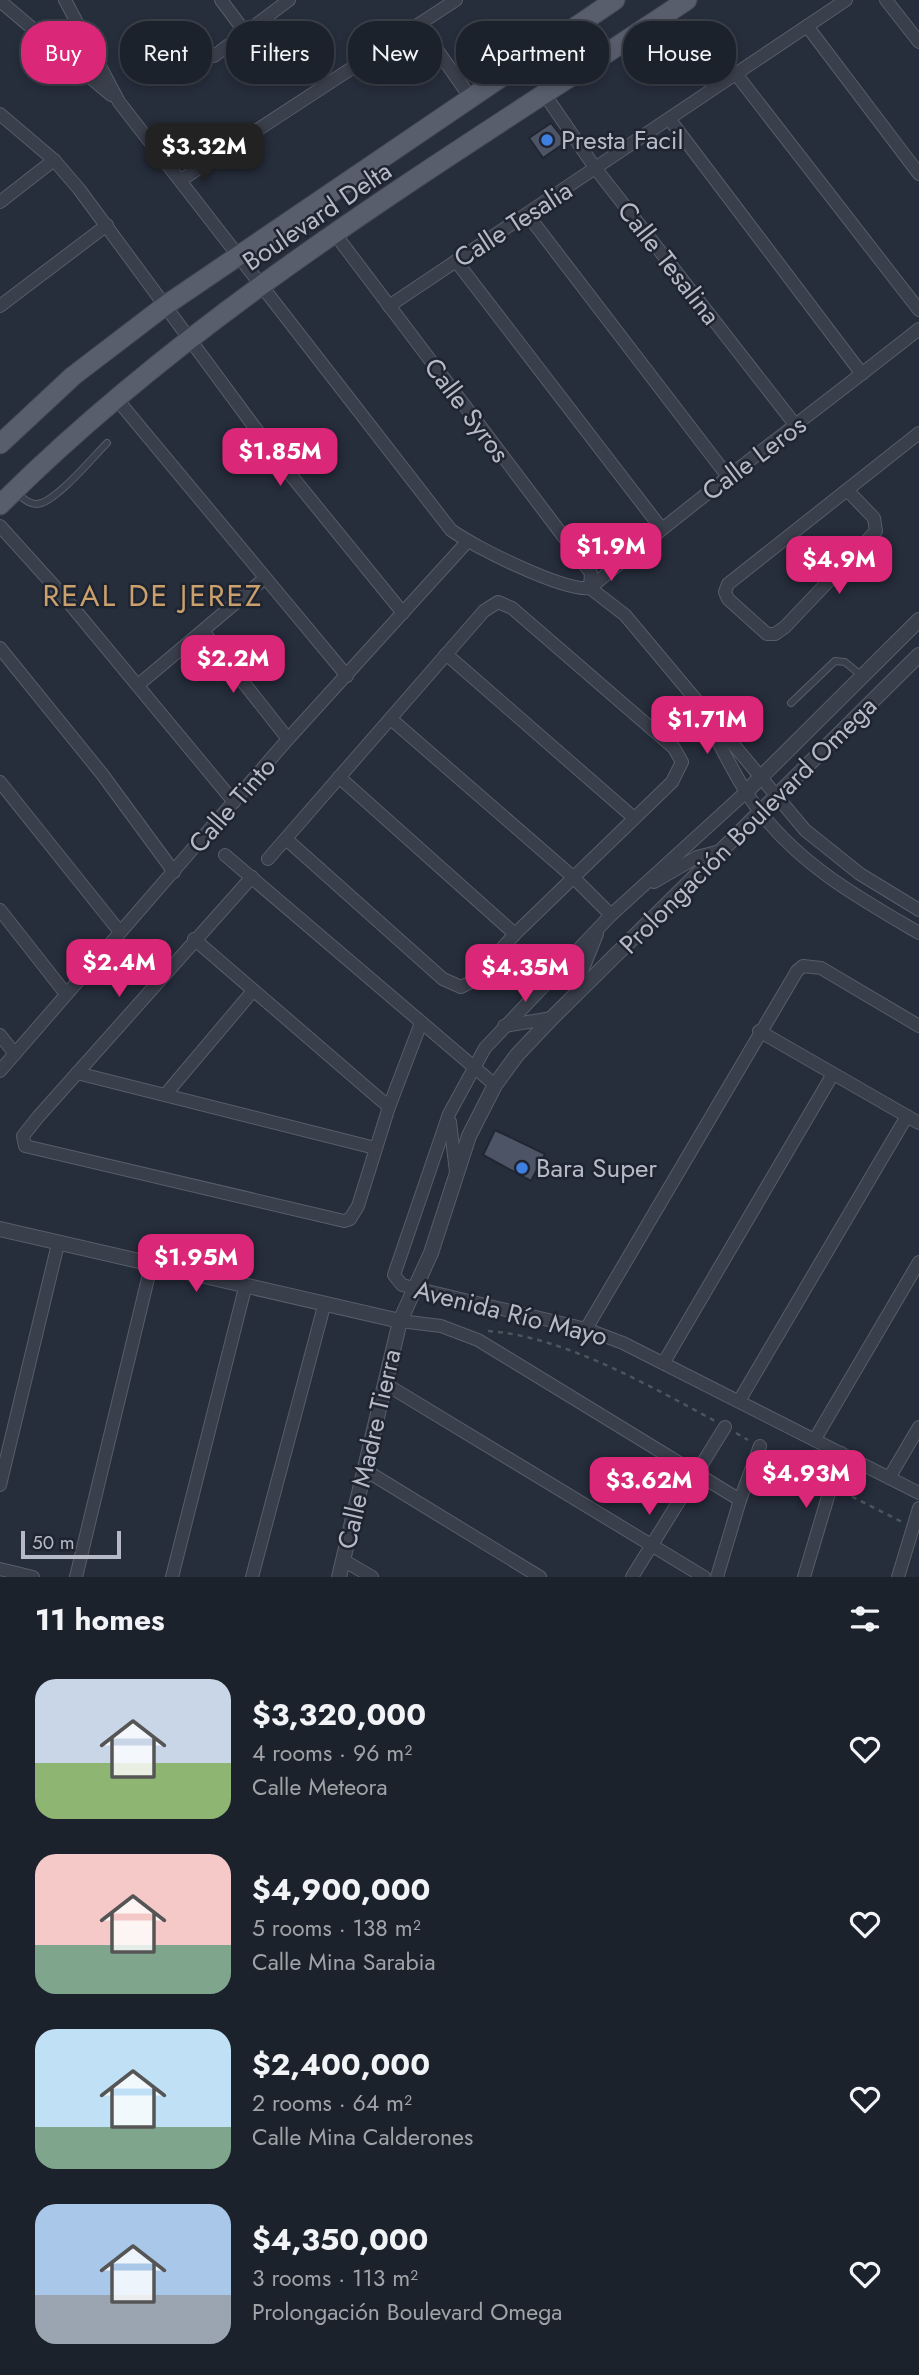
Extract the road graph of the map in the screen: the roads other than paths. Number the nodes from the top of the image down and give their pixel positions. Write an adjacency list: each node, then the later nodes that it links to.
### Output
1 (65, 0): 23 (street)
2 (221, 0): 10 (street)
3 (289, 0): 11 (street)
4 (456, 0): 12 (street)
5 (615, 0): 22 (main road, Boulevard Delta)
6 (687, 0): 21 (main road, Boulevard Delta)
7 (846, 0): 13 (street, Calle Tesalia)
8 (886, 0): 14 (street)
9 (0, 1): 23 (street)
10 (237, 21)
11 (260, 21)
12 (424, 21)
13 (807, 26): 19 (street, Calle Tesalia); 28 (street)
14 (919, 42)
15 (226, 46): 16 (street)
16 (214, 55)
17 (442, 57): 22 (street)
18 (348, 71): 29 (street)
19 (736, 74): 40 (street)
20 (722, 84): 25 (street, Calle Tesalia)
21 (545, 96): 27 (street, Calle Tesalina); 33 (main road, Boulevard Delta)
22 (470, 97): 34 (main road, Boulevard Delta)
23 (119, 102): 29 (street)
24 (0, 114): 26 (street)
25 (670, 120): 27 (street, Calle Tesalia); 43 (street)
26 (54, 160): 30 (street); 32 (street)
27 (596, 169): 31 (street, Calle Tesalia); 45 (street, Calle Tesalina)
28 (919, 174)
29 (181, 180): 34 (street)
30 (0, 202)
31 (527, 214): 35 (street, Calle Tesalia); 49 (street)
32 (107, 225): 37 (street); 38 (street)
33 (335, 234): 36 (main road, Boulevard Delta); 39 (street, Calle Syros)
34 (238, 254): 36 (street); 37 (main road, Boulevard Delta)
35 (456, 261): 39 (street, Calle Tesalia); 53 (street)
36 (260, 286): 42 (main road, Boulevard Delta); 54 (street)
37 (166, 305): 42 (street); 48 (main road, Boulevard Delta)
38 (0, 306)
39 (389, 306): 56 (street, Calle Syros)
40 (919, 310)
41 (919, 329): 43 (street, Calle Leros)
42 (187, 339): 44 (main road, Boulevard Delta); 57 (street)
43 (862, 374): 45 (street, Calle Leros)
44 (115, 397): 51 (main road, Boulevard Delta); 55 (street)
45 (797, 427): 49 (street, Calle Leros)
46 (917, 437): 50 (street)
47 (107, 443): 51 (lane)
48 (0, 444)
49 (729, 478): 53 (street, Calle Leros)
50 (848, 491): 50 (street)
51 (7, 498)
52 (0, 526): 65 (street)
53 (661, 528): 56 (street, Calle Leros)
54 (467, 542): 56 (street); 57 (street, Calle Tinto)
55 (264, 579): 59 (street); 63 (street)
56 (590, 588): 67 (street)
57 (403, 613): 63 (street, Calle Tinto)
58 (919, 620): 64 (street, Prolongación Boulevard Omega)
59 (203, 631): 65 (street); 69 (street)
60 (0, 648): 82 (street)
61 (446, 654): 68 (street); 77 (street); 77 (street)
62 (919, 655): 74 (street, Prolongación Boulevard Omega)
63 (347, 676): 69 (street, Calle Tinto)
64 (862, 676): 66 (lane); 71 (street, Prolongación Boulevard Omega)
65 (138, 685): 75 (street)
66 (790, 703)
67 (698, 704): 71 (street); 73 (street)
68 (391, 719): 70 (street); 84 (street)
69 (288, 739): 75 (street, Calle Tinto)
70 (339, 777): 78 (street); 92 (street)
71 (760, 778): 73 (street, Prolongación Boulevard Omega); 74 (street)
72 (0, 782): 90 (street)
73 (746, 792): 76 (street); 85 (street, Prolongación Boulevard Omega)
74 (775, 798): 76 (street, Prolongación Boulevard Omega); 87 (street)
75 (234, 802): 82 (street, Calle Tinto)
76 (760, 813): 79 (street, Prolongación Boulevard Omega); 91 (street)
77 (633, 817): 84 (street)
78 (286, 839): 81 (street); 92 (street)
79 (720, 851): 85 (street); 94 (street, Prolongación Boulevard Omega)
80 (225, 855): 83 (street)
81 (268, 859)
82 (174, 872): 90 (street, Calle Tinto)
83 (252, 877): 93 (street); 98 (street)
84 (573, 877): 88 (street); 92 (street)
85 (640, 888): 88 (street, Prolongación Boulevard Omega)
86 (0, 910): 96 (street)
87 (919, 910)
88 (611, 915): 89 (street, Prolongación Boulevard Omega)
89 (601, 926): 94 (street); 99 (street, Prolongación Boulevard Omega)
90 (120, 932): 96 (street, Calle Tinto)
91 (919, 933)
92 (515, 934)
93 (194, 939): 95 (street); 106 (street)
94 (581, 990): 97 (street, Prolongación Boulevard Omega)
95 (252, 992): 109 (street); 110 (street)
96 (66, 994): 103 (street, Calle Tinto)
97 (552, 1018): 99 (street); 108 (street, Prolongación Boulevard Omega)
98 (421, 1023): 104 (street); 110 (street)
99 (503, 1026): 104 (street, Prolongación Boulevard Omega)
100 (919, 1026): 101 (street)
101 (760, 1031): 107 (street); 123 (street)
102 (0, 1035): 103 (street)
103 (15, 1054): 105 (street, Calle Tinto)
104 (473, 1066): 108 (street); 111 (street, Prolongación Boulevard Omega)
105 (0, 1071)
106 (77, 1073): 109 (street); 113 (street)
107 (833, 1074): 112 (street); 124 (street)
108 (495, 1085): 114 (street, Prolongación Boulevard Omega)
109 (165, 1095): 113 (street)
110 (389, 1107): 113 (street)
111 (449, 1114): 114 (street); 119 (street, Prolongación Boulevard Omega)
112 (913, 1119): 126 (street)
113 (375, 1147)
114 (456, 1172): 119 (street, Prolongación Boulevard Omega)
115 (0, 1229): 116 (street, Avenida Río Mayo)
116 (58, 1244): 118 (street, Avenida Río Mayo); 135 (street)
117 (919, 1262): 129 (street)
118 (151, 1266): 120 (street, Avenida Río Mayo); 143 (street)
119 (409, 1287): 122 (street, Prolongación Boulevard Omega); 123 (street, Avenida Río Mayo)
120 (245, 1288): 121 (street, Avenida Río Mayo); 144 (street)
121 (324, 1306): 122 (street, Avenida Río Mayo); 145 (street)
122 (400, 1321): 125 (street, Calle Madre Tierra); 133 (street)
123 (586, 1329): 124 (street, Avenida Río Mayo)
124 (664, 1362): 126 (street, Avenida Río Mayo)
125 (387, 1385): 132 (street, Calle Madre Tierra); 139 (street)
126 (739, 1401): 129 (street, Avenida Río Mayo)
127 (725, 1427): 133 (street)
128 (919, 1427): 134 (street)
129 (815, 1439): 131 (street, Avenida Río Mayo)
130 (760, 1446): 137 (street)
131 (841, 1453): 134 (street, Avenida Río Mayo); 152 (street)
132 (365, 1470): 140 (street, Calle Madre Tierra); 148 (street)
133 (695, 1474): 137 (street); 139 (street)
134 (889, 1478): 136 (street, Avenida Río Mayo)
135 (0, 1485)
136 (919, 1493)
137 (740, 1500): 151 (street)
138 (919, 1508): 153 (street)
139 (651, 1546): 149 (street); 150 (street)
140 (343, 1560): 146 (street, Calle Madre Tierra); 147 (street)
141 (0, 1569): 142 (street)
142 (33, 1577)
143 (76, 1577)
144 (172, 1577)
145 (252, 1577)
146 (339, 1577)
147 (372, 1577)
148 (540, 1577)
149 (632, 1577)
150 (704, 1577)
151 (717, 1577)
152 (804, 1577)
153 (898, 1577)

